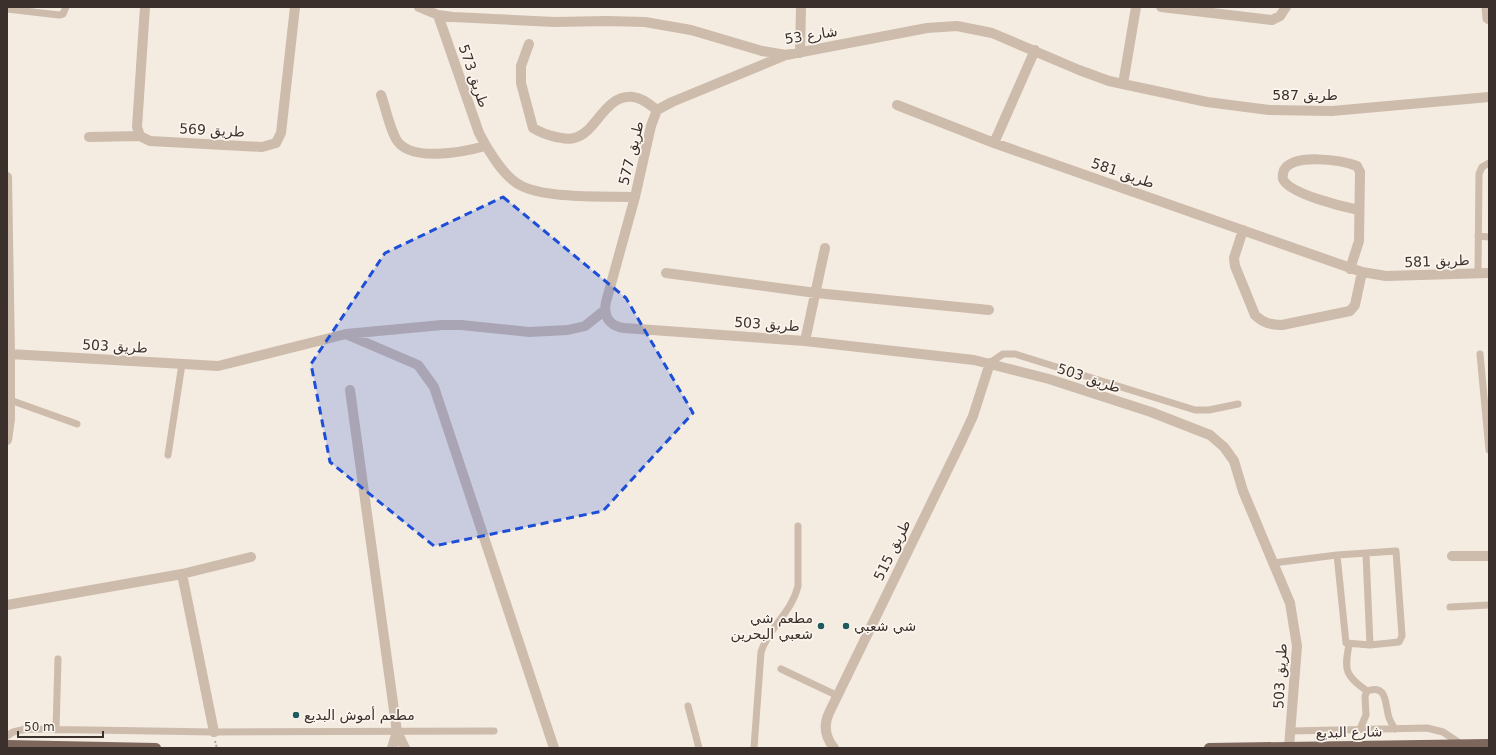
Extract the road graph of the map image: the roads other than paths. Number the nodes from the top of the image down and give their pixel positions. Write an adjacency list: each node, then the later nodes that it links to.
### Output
1 (66, 7): 12 (lane)
2 (145, 7): 24 (street)
3 (295, 7): 24 (street, طريق 569)
4 (419, 7): 13 (street, شارع 53)
5 (801, 7): 17 (street)
6 (1136, 7): 19 (street)
7 (1161, 7): 8 (street)
8 (1286, 7)
9 (1485, 7): 14 (lane)
10 (7, 9): 11 (lane)
11 (15, 9): 12 (lane)
12 (41, 10)
13 (438, 15): 18 (street, شارع 53); 27 (street, طريق 573)
14 (1489, 21)
15 (529, 44): 23 (street)
16 (1035, 50): 17 (street, شارع 53); 19 (street, شارع 53); 26 (street)
17 (800, 53): 18 (street, شارع 53)
18 (786, 55): 23 (street, طريق 577)
19 (1123, 84): 21 (street, طريق 587)
20 (382, 95): 27 (street)
21 (1489, 97)
22 (897, 105): 26 (street, طريق 581)
23 (658, 110): 31 (street, طريق 577)
24 (140, 136): 25 (street, طريق 569)
25 (89, 137)
26 (994, 142): 33 (street, طريق 581)
27 (485, 146): 31 (street, طريق 573)
28 (1489, 163): 34 (lane)
29 (7, 177): 30 (street)
30 (7, 186): 47 (street)
31 (635, 197): 43 (street, طريق 577)
32 (1360, 210): 32 (street); 37 (street)
33 (1243, 230): 37 (street, طريق 581); 38 (street)
34 (1478, 236): 35 (lane); 41 (lane)
35 (1489, 237)
36 (825, 248): 42 (street)
37 (1350, 269): 38 (street, طريق 581)
38 (1362, 272): 41 (street, طريق 581)
39 (666, 273): 42 (street)
40 (1489, 273): 41 (street, طريق 581)
41 (1478, 274)
42 (816, 293): 44 (street); 46 (street)
43 (605, 310): 45 (street, طريق 503); 46 (street, طريق 503)
44 (989, 310)
45 (346, 334): 50 (street, طريق 503); 91 (street)
46 (805, 341): 49 (street, طريق 503)
47 (10, 354): 50 (street, طريق 503); 52 (street)
48 (1480, 354): 56 (lane)
49 (990, 363): 53 (lane); 64 (street, طريق 503); 74 (street, طريق 515)
50 (182, 364): 57 (lane)
51 (350, 390): 82 (street)
52 (10, 400): 54 (lane); 55 (street)
53 (1238, 404)
54 (77, 424)
55 (7, 440)
56 (1489, 450)
57 (168, 455)
58 (798, 526): 93 (lane)
59 (1366, 554): 60 (lane); 70 (lane); 70 (lane)
60 (1336, 555): 64 (lane); 69 (lane)
61 (1452, 556): 62 (street)
62 (1489, 556)
63 (251, 557): 65 (street)
64 (1272, 563): 80 (street, طريق 503)
65 (182, 574): 66 (street); 81 (street)
66 (7, 605)
67 (1489, 605): 68 (lane)
68 (1450, 607)
69 (1349, 645): 70 (lane); 73 (lane)
70 (1370, 645)
71 (58, 658): 78 (lane)
72 (781, 669): 74 (lane)
73 (1367, 691): 76 (lane); 77 (lane)
74 (836, 695): 94 (street, طريق 515)
75 (688, 706): 92 (lane)
76 (1360, 729): 77 (lane); 80 (lane)
77 (1395, 729): 84 (lane)
78 (56, 730): 81 (lane); 83 (lane)
79 (494, 731): 82 (lane)
80 (1291, 731): 87 (street, طريق 503)
81 (214, 732): 82 (lane)
82 (397, 732): 89 (street); 90 (street)
83 (7, 736)
84 (1461, 744): 86 (main road, شارع البديع); 87 (main road, شارع البديع)
85 (7, 745): 88 (main road)
86 (1484, 745)
87 (1289, 747): 95 (main road, شارع البديع)
88 (156, 748)
89 (392, 748)
90 (405, 748)
91 (554, 748)
92 (699, 748)
93 (754, 748)
94 (834, 748)
95 (1209, 748)

